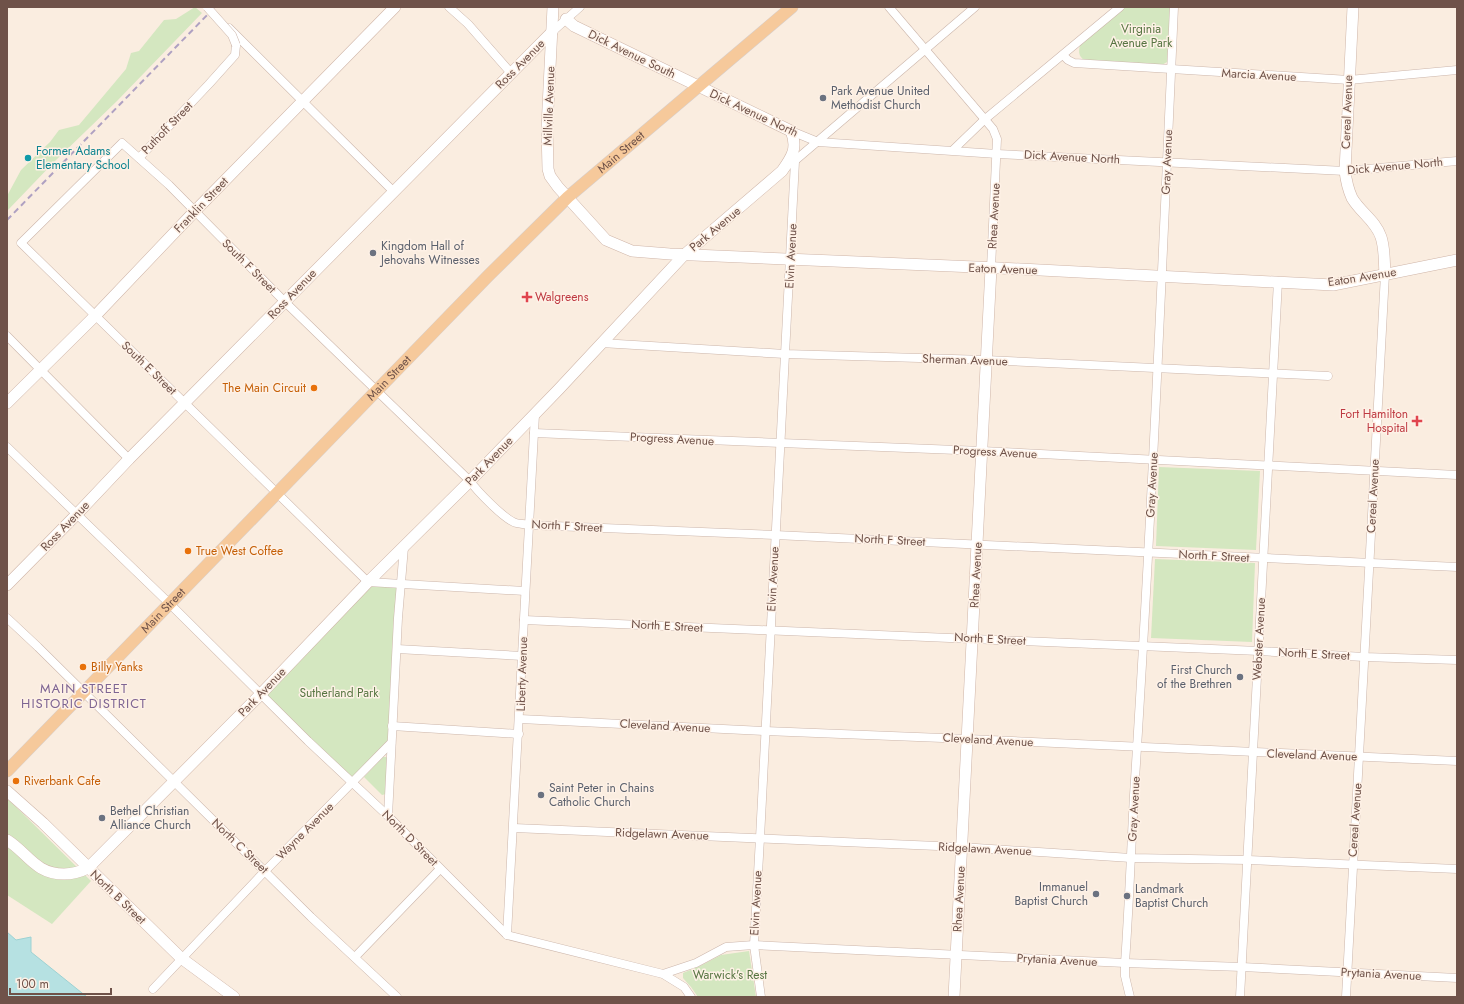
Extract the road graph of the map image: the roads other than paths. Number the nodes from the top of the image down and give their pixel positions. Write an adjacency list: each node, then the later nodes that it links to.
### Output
1 (206, 7): 28 (street, Puthoff Street, bridge)
2 (395, 7): 22 (main road, Franklin Street)
3 (449, 7): 19 (street)
4 (553, 7): 14 (main road, Millville Avenue)
5 (580, 7): 12 (street, Ross Avenue)
6 (792, 7): 21 (main road, Main Street)
7 (889, 7): 15 (street, Rhea Avenue)
8 (975, 7): 15 (street, Park Avenue)
9 (1120, 7): 16 (street)
10 (1174, 7): 17 (street, Gray Avenue)
11 (1353, 7): 20 (main road, Cereal Avenue)
12 (566, 19): 14 (street, Ross Avenue); 21 (main road, Dick Avenue South)
13 (222, 21): 22 (street)
14 (552, 32): 19 (main road, Ross Avenue); 35 (main road, Millville Avenue)
15 (925, 49): 23 (street, Rhea Avenue); 25 (street, Park Avenue)
16 (1063, 55): 17 (street, Marcia Avenue); 23 (street)
17 (1171, 70): 20 (street, Marcia Avenue); 31 (street, Gray Avenue)
18 (1457, 70): 20 (street, Marcia Avenue)
19 (511, 73): 34 (main road, Ross Avenue)
20 (1349, 80): 33 (main road, Cereal Avenue)
21 (698, 86): 24 (main road, Dick Avenue North); 35 (main road, Main Street)
22 (303, 102): 34 (street); 36 (main road, Franklin Street)
23 (984, 120): 26 (street); 27 (street, Rhea Avenue)
24 (791, 131): 25 (street, Dick Avenue North); 32 (main road)
25 (818, 142): 26 (street, Dick Avenue North); 29 (street, Park Avenue)
26 (953, 150): 27 (street, Dick Avenue North)
27 (997, 154): 31 (street, Dick Avenue North); 41 (street, Rhea Avenue)
28 (139, 158): 36 (street, South F Street); 37 (street, Puthoff Street)
29 (795, 161): 32 (street, Park Avenue); 39 (street, Elvin Avenue)
30 (1457, 161): 33 (street, Dick Avenue North)
31 (1166, 162): 33 (street, Dick Avenue North); 43 (street, Gray Avenue)
32 (782, 171): 38 (main road, Park Avenue)
33 (1345, 171): 42 (main road, Cereal Avenue)
34 (393, 191): 45 (main road, Ross Avenue)
35 (568, 197): 38 (main road, Eaton Avenue); 55 (main road, Main Street)
36 (194, 212): 45 (street, South F Street); 46 (main road, Franklin Street)
37 (21, 243): 46 (street, South E Street)
38 (684, 255): 39 (main road, Eaton Avenue); 48 (main road, Park Avenue)
39 (791, 259): 41 (main road, Eaton Avenue); 49 (street, Elvin Avenue)
40 (1457, 260): 42 (main road, Eaton Avenue)
41 (991, 268): 43 (main road, Eaton Avenue); 50 (main road, Rhea Avenue)
42 (1385, 274): 44 (main road, Eaton Avenue); 66 (street, Cereal Avenue)
43 (1162, 276): 44 (main road, Eaton Avenue); 51 (street, Gray Avenue)
44 (1278, 281): 53 (street, Webster Avenue)
45 (285, 302): 55 (street, South F Street); 57 (main road, Ross Avenue)
46 (95, 316): 52 (main road, Franklin Street); 57 (street, South E Street)
47 (7, 336): 52 (street)
48 (601, 343): 49 (street, Sherman Avenue); 58 (main road, Park Avenue)
49 (785, 354): 50 (street, Sherman Avenue); 60 (street, Elvin Avenue)
50 (986, 360): 51 (street, Sherman Avenue); 62 (main road, Rhea Avenue)
51 (1158, 368): 53 (street, Sherman Avenue); 64 (street, Gray Avenue)
52 (40, 369): 56 (main road, Franklin Street); 63 (street)
53 (1272, 373): 54 (street, Sherman Avenue); 65 (street, Webster Avenue)
54 (1328, 376)
55 (377, 391): 68 (street, North F Street); 69 (main road, Main Street)
56 (7, 403)
57 (185, 403): 63 (main road, Ross Avenue); 69 (street, South E Street)
58 (535, 414): 59 (street, Liberty Avenue); 68 (main road, Park Avenue)
59 (534, 433): 60 (street, Progress Avenue); 71 (street, Liberty Avenue)
60 (780, 444): 62 (street, Progress Avenue); 72 (street, Elvin Avenue)
61 (7, 447): 70 (street, North D Street)
62 (982, 451): 64 (street, Progress Avenue); 73 (main road, Rhea Avenue)
63 (129, 458): 70 (main road, Ross Avenue)
64 (1153, 460): 65 (street, Progress Avenue); 75 (street, Gray Avenue)
65 (1268, 466): 66 (street, Progress Avenue); 76 (street, Webster Avenue)
66 (1374, 470): 67 (street, Progress Avenue); 77 (street, Cereal Avenue)
67 (1457, 475)
68 (470, 481): 71 (street, North F Street); 74 (main road, Park Avenue)
69 (277, 494): 79 (street); 83 (main road, Main Street)
70 (77, 514): 81 (main road, Ross Avenue); 83 (street, North D Street)
71 (529, 525): 72 (street, North F Street); 82 (street, Liberty Avenue)
72 (776, 535): 73 (street, North F Street); 86 (street, Elvin Avenue)
73 (977, 545): 75 (street, North F Street); 87 (main road, Rhea Avenue)
74 (404, 547): 79 (main road, Park Avenue); 80 (street)
75 (1148, 553): 76 (street, North F Street); 88 (street, Gray Avenue)
76 (1263, 558): 77 (street, North F Street); 90 (street, Webster Avenue)
77 (1369, 563): 78 (street, North F Street); 92 (street, Cereal Avenue)
78 (1457, 567)
79 (368, 582): 80 (street); 95 (main road, Park Avenue)
80 (401, 584): 82 (street); 89 (street)
81 (7, 585)
82 (525, 591): 85 (street, Liberty Avenue)
83 (170, 604): 94 (main road, Main Street); 95 (street, North D Street)
84 (7, 618): 94 (street, North C Street)
85 (524, 620): 86 (street, North E Street); 91 (street, Liberty Avenue)
86 (770, 631): 87 (street, North E Street); 98 (street, Elvin Avenue)
87 (973, 638): 88 (street, North E Street); 100 (main road, Rhea Avenue)
88 (1144, 647): 90 (street, North E Street); 102 (street, Gray Avenue)
89 (397, 649): 91 (street); 97 (street)
90 (1259, 651): 92 (street, North E Street); 103 (street, Webster Avenue)
91 (523, 656): 96 (street, Liberty Avenue)
92 (1364, 657): 93 (street, North E Street); 104 (street, Cereal Avenue)
93 (1457, 660)
94 (84, 692): 106 (main road, Main Street); 107 (street, North C Street)
95 (261, 694): 107 (main road, Park Avenue); 108 (street, North D Street)
96 (520, 719): 98 (street, Cleveland Avenue); 99 (street, Liberty Avenue)
97 (392, 726): 99 (street); 101 (street)
98 (765, 731): 100 (street, Cleveland Avenue); 112 (street, Elvin Avenue)
99 (519, 734): 111 (street, Liberty Avenue)
100 (968, 739): 102 (street, Cleveland Avenue); 114 (main road, Rhea Avenue)
101 (391, 743): 108 (street, Wayne Avenue); 110 (street)
102 (1138, 747): 103 (street, Cleveland Avenue); 115 (street, Gray Avenue)
103 (1253, 752): 104 (street, Cleveland Avenue); 116 (street, Webster Avenue)
104 (1360, 757): 105 (street, Cleveland Avenue); 117 (street, Cereal Avenue)
105 (1457, 761)
106 (7, 771)
107 (174, 780): 118 (main road, Park Avenue); 121 (street, North C Street)
108 (353, 782): 110 (street, North D Street); 121 (street, Wayne Avenue)
109 (7, 791): 118 (main road, North B Street)
110 (388, 816): 119 (street, North D Street)
111 (514, 828): 112 (street, Ridgelawn Avenue); 122 (street, Liberty Avenue)
112 (760, 838): 114 (street, Ridgelawn Avenue); 123 (street, Elvin Avenue)
113 (7, 840): 118 (main road, Park Avenue)
114 (961, 847): 115 (street, Ridgelawn Avenue); 124 (main road, Rhea Avenue)
115 (1131, 858): 116 (street, Ridgelawn Avenue); 127 (street, Gray Avenue)
116 (1248, 860): 117 (street, Ridgelawn Avenue); 128 (street, Webster Avenue)
117 (1352, 864): 120 (street, Ridgelawn Avenue); 129 (street, Cereal Avenue)
118 (88, 868): 126 (main road, North B Street)
119 (440, 869): 122 (street, North D Street); 125 (street)
120 (1457, 869)
121 (265, 871): 125 (street, North C Street); 126 (street, Wayne Avenue)
122 (507, 935): 130 (street)
123 (754, 945): 124 (street, Prytania Avenue); 130 (street, Prytania Avenue); 136 (street, Elvin Avenue)
124 (956, 955): 127 (street, Prytania Avenue); 137 (main road, Rhea Avenue)
125 (354, 957): 134 (street, North C Street)
126 (181, 958): 132 (street, Wayne Avenue); 133 (main road, North B Street)
127 (1125, 963): 128 (street, Prytania Avenue); 138 (street, Gray Avenue)
128 (1242, 967): 129 (street, Prytania Avenue); 139 (street, Webster Avenue)
129 (1347, 972): 131 (street, Prytania Avenue); 140 (street, Cereal Avenue)
130 (663, 974): 135 (street)
131 (1457, 978)
132 (153, 989)
133 (234, 997)
134 (397, 997)
135 (691, 997)
136 (761, 997)
137 (954, 997)
138 (1130, 997)
139 (1240, 997)
140 (1346, 997)

